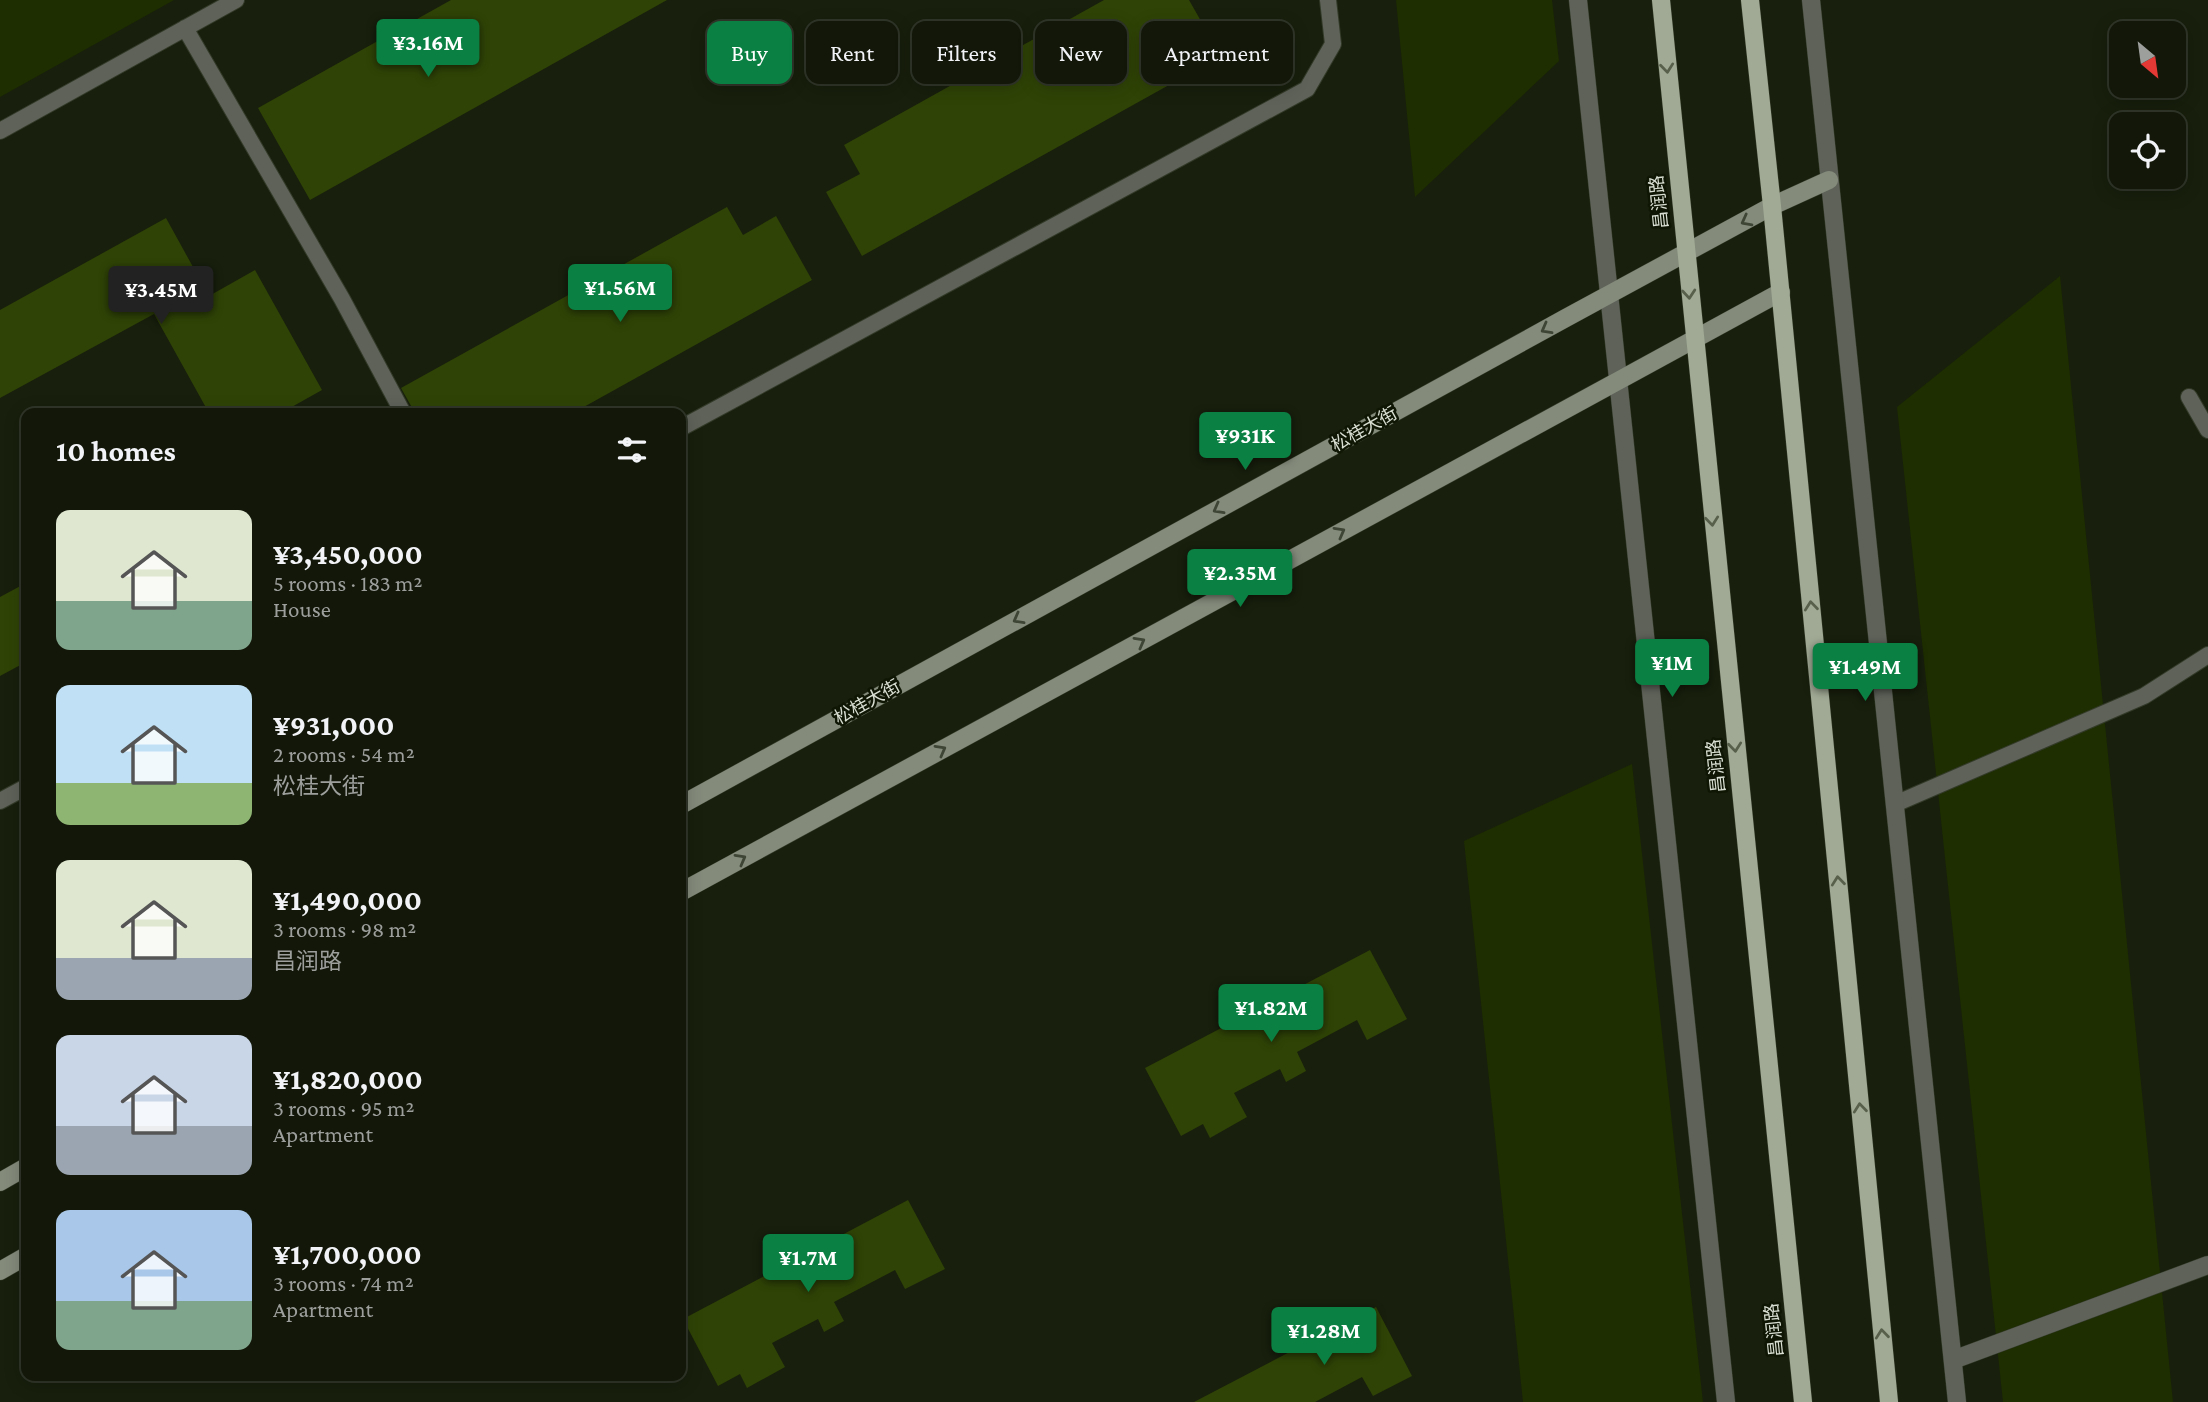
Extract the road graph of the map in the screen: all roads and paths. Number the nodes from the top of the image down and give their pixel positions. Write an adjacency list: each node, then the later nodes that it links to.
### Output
1 (236, 0): 7 (lane)
2 (1328, 0): 18 (lane)
3 (1578, 0): 13 (street)
4 (1661, 0): 11 (main road, 昌润路, one-way to 11)
5 (1749, 0): 10 (main road)
6 (1811, 0): 9 (street)
7 (185, 28): 8 (lane); 17 (lane)
8 (0, 131)
9 (1829, 180): 10 (main road, 松桂大街); 24 (street)
10 (1772, 206): 11 (main road, 松桂大街, one-way to 11); 12 (main road)
11 (1685, 253): 13 (main road, 松桂大街); 14 (main road, 昌润路, one-way to 14)
12 (1781, 292): 14 (main road); 34 (main road, one-way to 12)
13 (1609, 295): 15 (street); 23 (main road, 松桂大街, one-way to 23)
14 (1693, 340): 15 (main road); 33 (main road, 昌润路, one-way to 33)
15 (1619, 380): 25 (main road, one-way to 15); 32 (street)
16 (2189, 397): 19 (lane)
17 (400, 408)
18 (686, 425)
19 (2208, 430)
20 (2208, 655): 24 (lane)
21 (21, 790): 22 (lane)
22 (0, 801)
23 (686, 801)
24 (1895, 804): 31 (street)
25 (686, 889)
26 (21, 1170): 27 (main road)
27 (0, 1182)
28 (21, 1259): 30 (main road)
29 (2208, 1265): 31 (street)
30 (0, 1271)
31 (1953, 1360): 35 (street)
32 (1726, 1402)
33 (1803, 1402)
34 (1889, 1402)
35 (1957, 1402)

